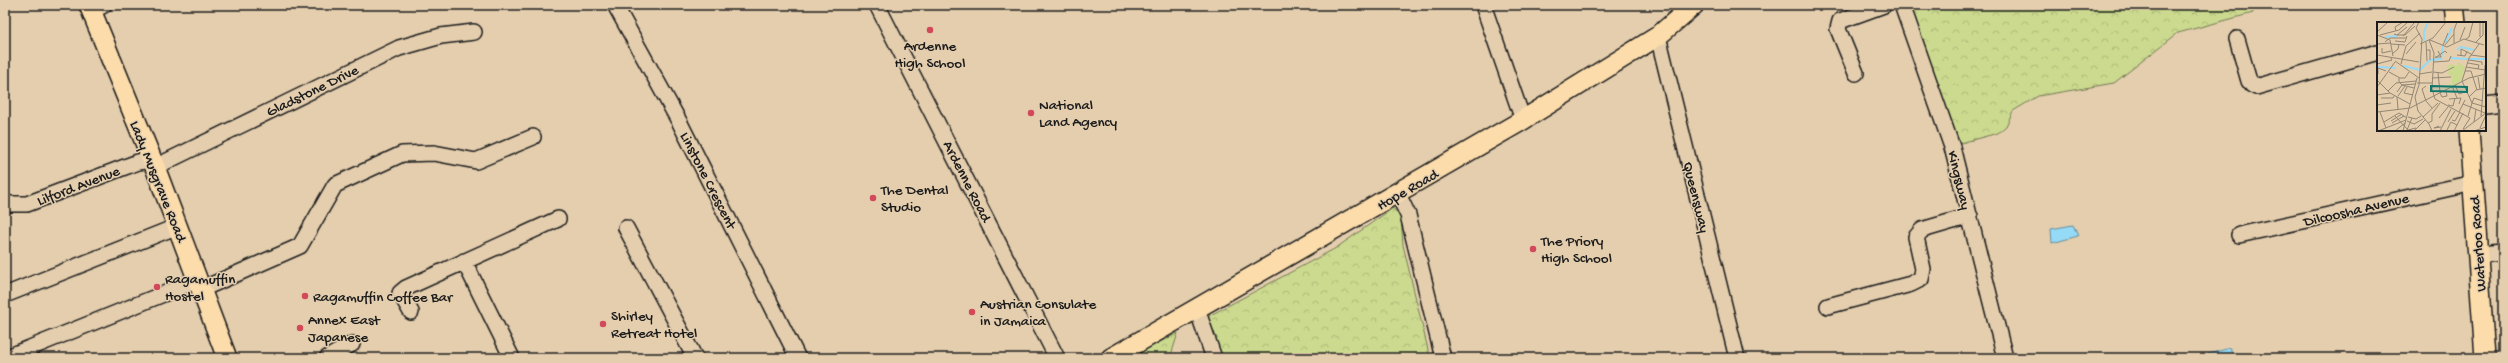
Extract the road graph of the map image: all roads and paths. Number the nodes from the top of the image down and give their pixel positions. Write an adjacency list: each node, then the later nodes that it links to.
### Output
1 (615, 5): 43 (street, Linstone Crescent)
2 (877, 5): 44 (street, Ardenne Road)
3 (1483, 5): 17 (street)
4 (1694, 5): 11 (main road, Hope Road)
5 (1884, 5): 14 (street)
6 (1902, 5): 24 (street, Kingsway)
7 (2454, 5): 9 (main road)
8 (95, 7): 20 (main road, Lady Musgrave Road)
9 (2456, 22)
10 (474, 32): 20 (street, Gladstone Drive)
11 (1658, 36): 17 (main road, Hope Road); 48 (street, Queensway)
12 (2236, 38): 13 (street)
13 (2377, 52)
14 (1856, 73)
15 (2503, 103): 16 (street)
16 (2486, 105)
17 (1523, 120): 22 (main road, Hope Road)
18 (2469, 131): 21 (main road, Waterloo Road)
19 (533, 137): 32 (street)
20 (153, 163): 23 (street, Lilford Avenue); 26 (main road, Lady Musgrave Road)
21 (2473, 183): 28 (street, Dilcoosha Avenue); 30 (main road, Waterloo Road)
22 (1398, 194): 35 (main road, Hope Road); 47 (street)
23 (5, 202)
24 (1970, 216): 34 (street); 49 (street, Kingsway)
25 (558, 218): 31 (street)
26 (178, 226): 32 (main road, Lady Musgrave Road); 33 (street)
27 (626, 228): 42 (street)
28 (2239, 235)
29 (2503, 253): 30 (street)
30 (2478, 255): 50 (main road, Waterloo Road)
31 (464, 261): 36 (street); 41 (street)
32 (200, 285): 38 (street); 39 (main road, Lady Musgrave Road)
33 (5, 295)
34 (1828, 306)
35 (1197, 309): 45 (main road, Hope Road); 46 (street)
36 (411, 312)
37 (352, 344): 40 (street)
38 (5, 358)
39 (226, 358)
40 (327, 358)
41 (512, 358)
42 (695, 358)
43 (798, 358)
44 (1057, 358)
45 (1111, 358)
46 (1214, 358)
47 (1443, 358)
48 (1737, 358)
49 (2005, 358)
50 (2485, 358)

